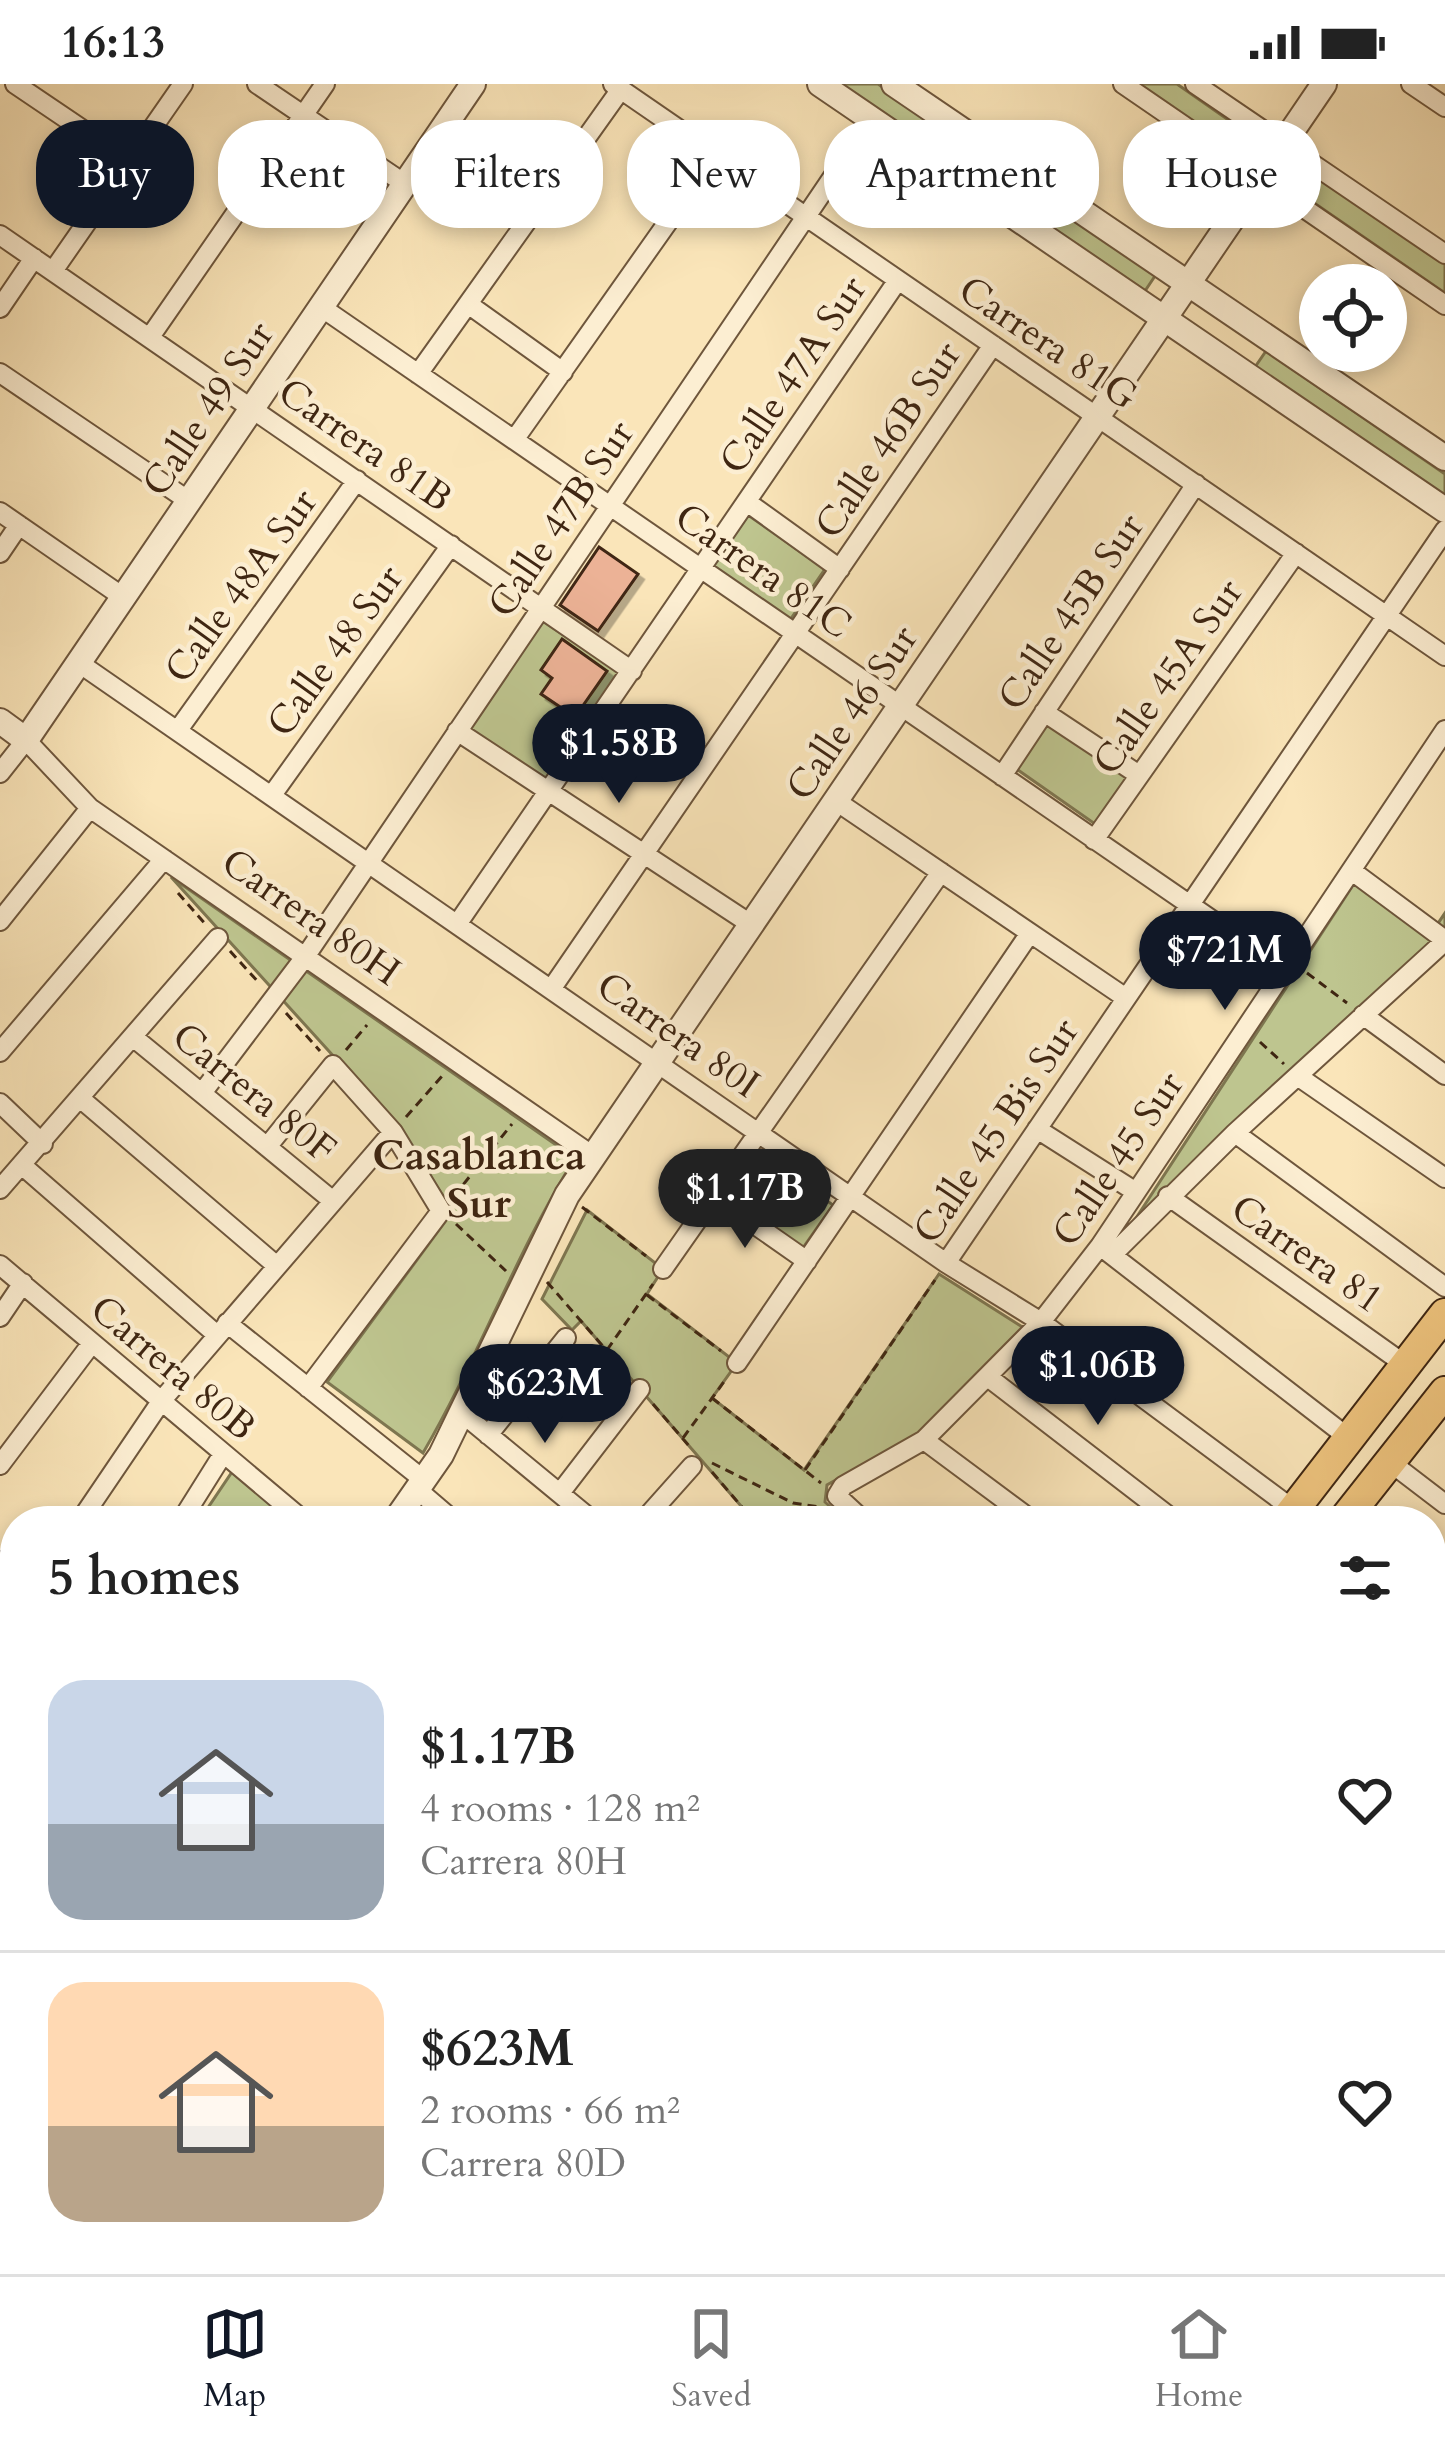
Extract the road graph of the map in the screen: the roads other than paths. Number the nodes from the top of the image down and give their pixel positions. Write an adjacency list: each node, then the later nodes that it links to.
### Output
1 (15, 84): 16 (street)
2 (183, 84): 17 (street)
3 (257, 84): 14 (street)
4 (325, 84): 14 (street)
5 (473, 84): 23 (street, Calle 49 Sur)
6 (820, 84): 15 (street)
7 (895, 84): 35 (street)
8 (1124, 84): 19 (street)
9 (1195, 84): 20 (street)
10 (1324, 84): 21 (street, Calle 46 Sur)
11 (1411, 84): 13 (street)
12 (617, 87): 18 (street, Carrera 81G); 36 (street)
13 (1445, 107)
14 (303, 115): 23 (street); 41 (street)
15 (872, 119): 25 (street, Calle 47B Sur); 40 (street)
16 (68, 120)
17 (158, 120)
18 (666, 120)
19 (1176, 120)
20 (1248, 120)
21 (1299, 120)
22 (1321, 170): 31 (street)
23 (405, 184): 38 (street, Calle 49 Sur)
24 (800, 212): 25 (street, Carrera 81G)
25 (806, 216): 34 (street, Carrera 81G); 54 (street, Calle 47B Sur)
26 (1321, 220): 37 (street)
27 (83, 228): 33 (street)
28 (664, 228): 43 (street)
29 (1226, 228): 35 (street, Calle 46 Sur)
30 (0, 235): 32 (street, Carrera 81B)
31 (1445, 254)
32 (34, 258): 33 (street, Carrera 81B); 39 (street)
33 (53, 271): 41 (street, Carrera 81B)
34 (898, 280): 42 (street, Carrera 81G); 53 (street, Calle 47A Sur)
35 (1187, 285): 40 (street, Calle 46 Sur); 49 (street)
36 (468, 304): 43 (street); 45 (street)
37 (1445, 305)
38 (321, 307): 45 (street, Carrera 81C); 46 (street, Calle 49 Sur)
39 (0, 308)
40 (1166, 317): 47 (street, Calle 46 Sur); 55 (street)
41 (150, 337): 46 (street, Carrera 81B)
42 (993, 345): 47 (street, Carrera 81G); 63 (street, Calle 46B Sur)
43 (562, 372): 48 (street)
44 (0, 373): 52 (street)
45 (418, 374): 48 (street, Carrera 81C)
46 (253, 407): 50 (street, Carrera 81B); 52 (street, Calle 49 Sur)
47 (1098, 417): 51 (street, Carrera 81G); 71 (street, Calle 46 Sur)
48 (514, 440): 54 (street, Carrera 81C)
49 (1445, 458)
50 (357, 480): 59 (street, Carrera 81B); 74 (street, Calle 48A Sur)
51 (1196, 484): 61 (street, Carrera 81G); 72 (street, Calle 45B Sur)
52 (189, 501): 64 (street, Calle 49 Sur)
53 (747, 502): 62 (street, Calle 47A Sur); 63 (street, Carrera 81C)
54 (610, 506): 62 (street, Carrera 81C); 65 (street, Calle 47B Sur)
55 (1445, 510)
56 (0, 512): 57 (street)
57 (19, 525): 60 (street); 64 (street)
58 (1445, 530): 66 (street, Calle 45 Bis Sur)
59 (451, 545): 65 (street, Carrera 81B); 82 (street, Calle 48 Sur)
60 (0, 553)
61 (1296, 553): 66 (street, Carrera 81G); 79 (street, Calle 45A Sur)
62 (701, 569): 67 (street, Carrera 81C); 70 (street, Calle 47A Sur)
63 (840, 569): 67 (street, Calle 46B Sur)
64 (123, 597): 69 (street, Calle 49 Sur)
65 (541, 608): 70 (street, Carrera 81B); 76 (street, Calle 47B Sur)
66 (1387, 615): 68 (street, Carrera 81G); 91 (street, Calle 45 Bis Sur)
67 (796, 634): 71 (street, Carrera 81C); 86 (street, Calle 46B Sur)
68 (1445, 656)
69 (79, 662): 74 (street, Carrera 80I); 77 (street, Calle 49 Sur)
70 (632, 671): 81 (street, Calle 47A Sur)
71 (900, 706): 80 (street, Carrera 81C); 83 (street, Calle 46 Sur)
72 (1044, 712): 79 (street); 80 (street, Calle 45B Sur)
73 (0, 721): 77 (street, Carrera 80H)
74 (178, 730): 82 (street, Carrera 80I)
75 (1445, 730): 89 (street, Calle 45 Sur)
76 (458, 731): 81 (street); 87 (street, Calle 47B Sur)
77 (26, 740): 78 (street, Calle 49 Sur); 84 (street, Carrera 80H)
78 (0, 773)
79 (1139, 775): 85 (street, Calle 45A Sur)
80 (1002, 776): 85 (street, Carrera 81C)
81 (549, 792): 86 (street); 93 (street, Calle 47A Sur)
82 (272, 795): 87 (street, Carrera 80I)
83 (836, 801): 90 (street); 94 (street, Calle 46 Sur)
84 (90, 808): 88 (street, Carrera 80H); 92 (street)
85 (1094, 840): 91 (street, Carrera 81C)
86 (645, 855): 94 (street); 101 (street, Calle 46B Sur)
87 (369, 862): 93 (street, Carrera 80I); 98 (street, Calle 47B Sur)
88 (160, 864): 98 (street, Carrera 80H); 105 (street)
89 (1352, 871): 97 (street); 100 (street, Calle 45 Sur)
90 (941, 872): 95 (street); 114 (street)
91 (1189, 905): 100 (street, Carrera 81C); 102 (street, Calle 45 Bis Sur)
92 (0, 921)
93 (458, 923): 101 (street, Carrera 80I)
94 (752, 925): 106 (street, Calle 46 Sur)
95 (1030, 933): 102 (street); 124 (street)
96 (218, 938): 104 (street)
97 (1445, 941): 99 (street)
98 (305, 956): 109 (street); 118 (street, Carrera 80H)
99 (1437, 961): 103 (street)
100 (1289, 966): 122 (street, Calle 45 Sur)
101 (552, 988): 106 (street, Carrera 80I)
102 (1126, 998): 112 (street, Calle 45 Bis Sur)
103 (1363, 1015): 107 (street); 108 (street)
104 (133, 1036): 109 (street, Carrera 80F); 110 (street)
105 (0, 1052)
106 (657, 1060): 114 (street, Carrera 80I); 118 (street, Calle 46 Sur)
107 (1445, 1075)
108 (1299, 1077): 115 (street); 120 (street)
109 (202, 1094): 117 (street, Carrera 80F)
110 (81, 1099): 116 (street); 131 (street)
111 (0, 1103): 116 (street)
112 (1037, 1129): 122 (street); 129 (street, Calle 45 Bis Sur)
113 (393, 1132): 117 (street); 126 (street); 144 (street)
114 (760, 1132): 123 (street); 124 (street, Carrera 80I)
115 (1235, 1133): 125 (street); 134 (street)
116 (43, 1144): 119 (street)
117 (267, 1147): 126 (street, Carrera 80F)
118 (593, 1156): 148 (street, Calle 46 Sur)
119 (24, 1167): 121 (street); 138 (street)
120 (1445, 1178)
121 (0, 1189)
122 (1136, 1192): 127 (street, Calle 45 Sur)
123 (714, 1196): 128 (street); 132 (street)
124 (851, 1196): 128 (street); 129 (street, Carrera 80I)
125 (1168, 1196): 127 (street); 142 (street, Carrera 81)
126 (333, 1202): 131 (street)
127 (1106, 1251): 137 (street, Calle 45 Sur); 151 (street)
128 (807, 1261): 141 (street)
129 (946, 1263): 137 (street, Carrera 80I)
130 (0, 1265): 133 (street, Carrera 80B)
131 (277, 1266): 138 (street)
132 (663, 1269)
133 (23, 1283): 136 (street); 140 (street, Carrera 80B)
134 (1445, 1287)
135 (1445, 1314): 142 (main road)
136 (0, 1317)
137 (1041, 1322): 143 (street, Calle 45 Sur); 169 (street, Carrera 80I)
138 (222, 1329): 144 (street); 147 (street)
139 (566, 1338): 149 (street)
140 (92, 1342): 147 (street, Carrera 80B); 155 (street)
141 (737, 1363)
142 (1407, 1366): 151 (main road)
143 (988, 1377): 150 (street, Calle 45 Sur); 168 (street)
144 (308, 1388): 156 (street)
145 (640, 1389): 157 (street)
146 (1444, 1396): 154 (main road)
147 (162, 1400): 152 (street, Carrera 80B); 159 (street)
148 (462, 1413): 149 (street); 156 (street, Calle 46 Sur)
149 (488, 1435): 157 (street)
150 (924, 1439): 166 (street, Calle 45 Sur); 167 (street)
151 (1350, 1439): 170 (main road)
152 (224, 1454): 160 (street); 161 (street, Carrera 80B)
153 (696, 1462): 165 (street)
154 (1390, 1462): 158 (street); 171 (main road)
155 (0, 1465)
156 (422, 1486): 162 (street, Calle 46 Sur); 163 (street)
157 (560, 1493): 164 (street)
158 (1445, 1504)
159 (90, 1506)
160 (191, 1506)
161 (286, 1506)
162 (407, 1506)
163 (440, 1506)
164 (575, 1506)
165 (656, 1506)
166 (845, 1506)
167 (1013, 1506)
168 (1156, 1506)
169 (1277, 1506)
170 (1298, 1506)
171 (1355, 1506)

